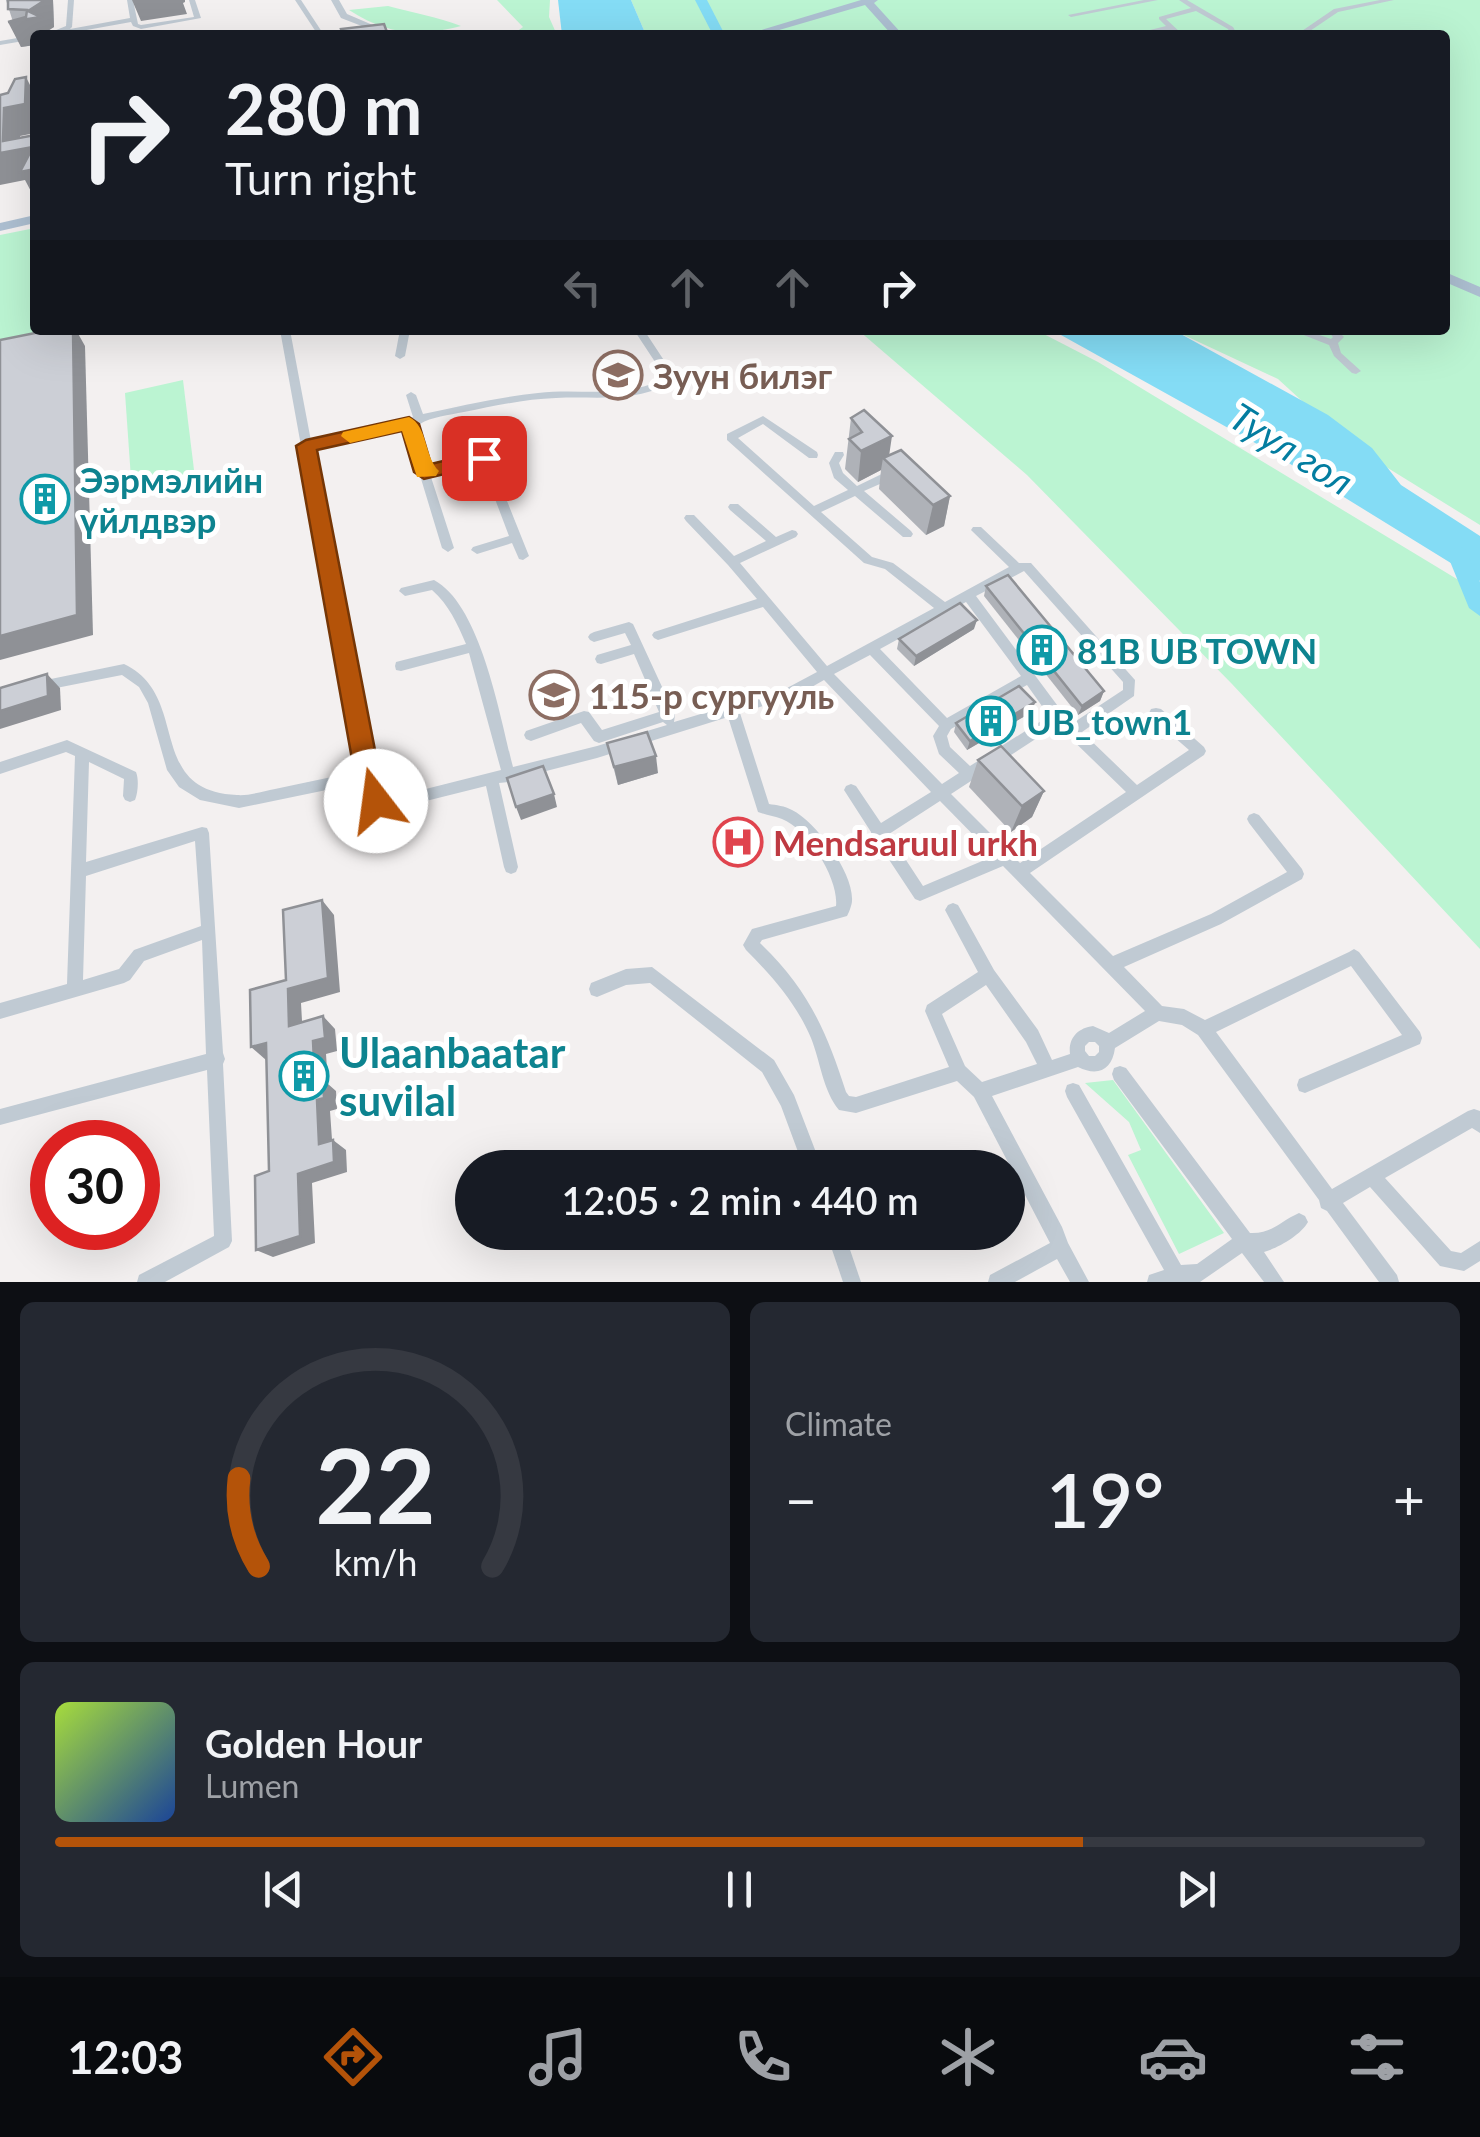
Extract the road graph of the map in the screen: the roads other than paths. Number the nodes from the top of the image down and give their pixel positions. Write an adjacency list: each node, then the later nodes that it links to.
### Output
1 (70, 0): 17 (street)
2 (130, 0): 14 (street)
3 (298, 0): 20 (street)
4 (335, 0): 21 (street)
5 (1154, 0): 13 (street)
6 (1182, 0): 12 (street)
7 (1391, 0): 27 (street)
8 (869, 1): 10 (main road); 23 (main road)
9 (193, 3): 11 (street); 14 (street)
10 (851, 4): 22 (main road)
11 (182, 7)
12 (1194, 8): 16 (street); 26 (street)
13 (1071, 15)
14 (134, 19): 18 (street)
15 (112, 24): 19 (street)
16 (1169, 28): 24 (street); 25 (street)
17 (63, 30)
18 (75, 30)
19 (76, 30)
20 (318, 30)
21 (379, 30)
22 (771, 30)
23 (894, 30)
24 (1159, 30)
25 (1172, 30)
26 (1234, 30)
27 (1306, 30)
28 (30, 38): 29 (street)
29 (0, 43)
30 (30, 93): 31 (street)
31 (0, 98)
32 (30, 220): 33 (main road)
33 (0, 227)
34 (1450, 279): 35 (main road)
35 (1478, 296)
36 (286, 335): 45 (street)
37 (405, 335): 40 (street)
38 (642, 335): 44 (street)
39 (1333, 336): 41 (street)
40 (400, 356)
41 (1356, 371)
42 (411, 395): 44 (street)
43 (469, 418): 48 (street)
44 (415, 422): 45 (street); 50 (street)
45 (306, 446): 89 (street)
46 (813, 455): 53 (street)
47 (839, 455): 51 (street)
48 (484, 456): 50 (street); 58 (street)
49 (913, 464): 51 (street)
50 (424, 472): 60 (street)
51 (858, 491): 53 (street); 57 (street)
52 (734, 508): 59 (street)
53 (815, 510): 68 (street)
54 (690, 518): 63 (street)
55 (977, 530): 64 (street)
56 (792, 534): 59 (street)
57 (907, 534)
58 (516, 538): 61 (street); 62 (street)
59 (776, 542): 63 (street)
60 (448, 548)
61 (477, 550)
62 (523, 556)
63 (732, 562): 67 (street)
64 (1017, 568): 66 (street); 84 (street)
65 (405, 591): 71 (street)
66 (968, 595): 68 (street); 77 (street)
67 (762, 602): 69 (street); 76 (street)
68 (941, 606): 73 (street)
69 (658, 635)
70 (594, 636): 72 (street)
71 (472, 647): 75 (street); 90 (street)
72 (639, 648): 74 (street); 82 (street)
73 (870, 648): 76 (street); 83 (street)
74 (601, 659)
75 (401, 666)
76 (826, 675): 79 (street); 93 (street)
77 (1029, 678): 81 (street); 83 (street)
78 (17, 693): 89 (street)
79 (733, 712): 82 (street); 113 (street)
80 (1156, 713): 94 (street)
81 (1058, 717): 84 (street); 88 (street)
82 (670, 722): 85 (street); 90 (street)
83 (946, 724): 88 (street)
84 (1072, 731): 94 (street)
85 (532, 734)
86 (82, 753): 87 (street); 95 (street); 100 (street)
87 (0, 768)
88 (968, 772): 93 (street)
89 (367, 776): 91 (street)
90 (509, 776): 91 (street)
91 (492, 780): 99 (street)
92 (852, 790): 97 (street)
93 (938, 791): 97 (street); 98 (street)
94 (1136, 793): 101 (street)
95 (130, 796)
96 (1254, 819): 104 (street)
97 (877, 834): 98 (street)
98 (1003, 859): 101 (street)
99 (512, 866)
100 (79, 871): 103 (street); 107 (street)
101 (1020, 871): 104 (street)
102 (953, 910): 105 (street)
103 (209, 930): 107 (street); 111 (street)
104 (1110, 966): 109 (street)
105 (988, 975): 112 (street); 113 (street)
106 (597, 988): 120 (street)
107 (75, 990): 108 (street)
108 (0, 1011)
109 (1158, 1013): 110 (street); 112 (street)
110 (1204, 1030): 115 (street); 122 (street)
111 (216, 1059): 118 (street); 130 (street)
112 (1048, 1070): 116 (street)
113 (959, 1072): 116 (street)
114 (1120, 1074): 124 (street)
115 (1305, 1085)
116 (980, 1091): 125 (street)
117 (1073, 1091): 128 (street)
118 (0, 1116)
119 (1480, 1125): 121 (street)
120 (806, 1150)
121 (1372, 1175): 122 (street); 127 (street)
122 (1326, 1202): 136 (street)
123 (1299, 1222): 124 (street)
124 (1243, 1242): 129 (street); 135 (street)
125 (1060, 1247): 132 (street); 133 (street)
126 (841, 1250): 131 (street)
127 (1480, 1250)
128 (1176, 1274): 129 (street); 134 (street)
129 (1204, 1278)
130 (146, 1282)
131 (852, 1282)
132 (997, 1282)
133 (1080, 1282)
134 (1156, 1282)
135 (1276, 1282)
136 (1390, 1282)

